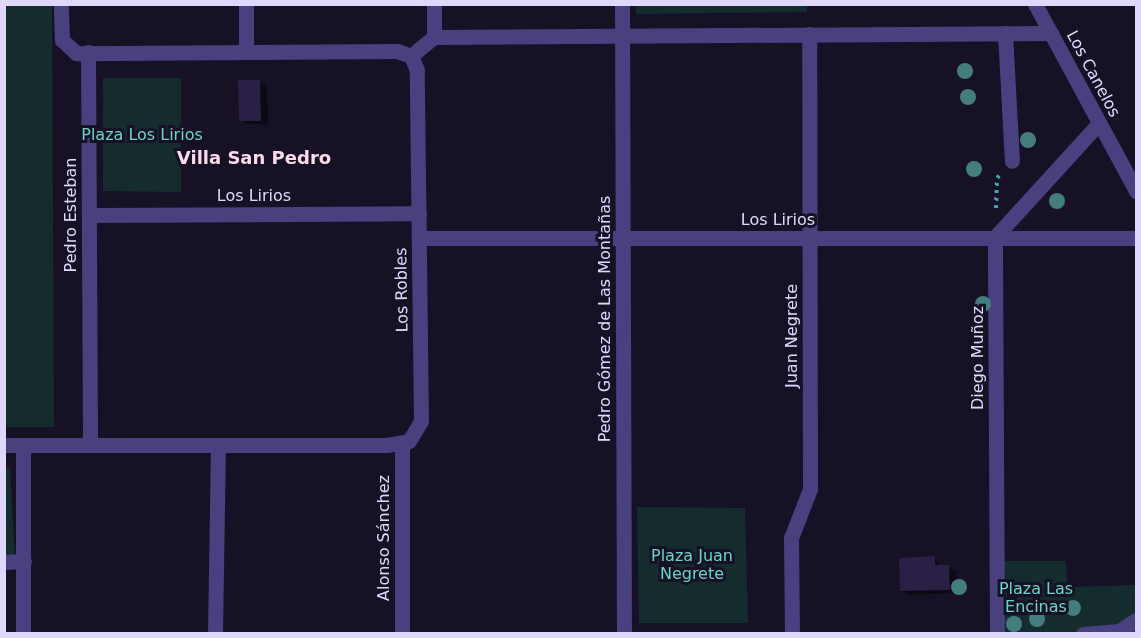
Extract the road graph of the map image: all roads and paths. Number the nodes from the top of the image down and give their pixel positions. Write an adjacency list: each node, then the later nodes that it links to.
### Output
1 (61, 4): 12 (street)
2 (246, 4): 11 (street)
3 (434, 4): 10 (street)
4 (622, 4): 9 (street, Pedro Gómez de Las Montañas)
5 (1035, 4): 7 (street, Los Canelos)
6 (1005, 33): 7 (street); 8 (street); 15 (street)
7 (1051, 33): 14 (street, Los Canelos)
8 (809, 34): 9 (street); 22 (street, Juan Negrete)
9 (622, 36): 10 (street); 21 (street, Pedro Gómez de Las Montañas)
10 (434, 37): 13 (street)
11 (246, 51): 12 (street); 13 (street)
12 (88, 52): 18 (street, Pedro Esteban)
13 (411, 56): 17 (street, Los Robles)
14 (1099, 123): 16 (street, Los Canelos); 19 (street)
15 (1012, 161): 19 (path)
16 (1137, 191)
17 (419, 213): 18 (street, Los Lirios); 20 (street, Los Robles)
18 (89, 215): 27 (street, Pedro Esteban)
19 (995, 237): 22 (street, Los Lirios); 23 (street, Los Lirios); 37 (street, Diego Muñoz)
20 (419, 238): 21 (street, Los Lirios); 24 (street, Los Robles)
21 (623, 238): 22 (street, Los Lirios); 35 (street, Pedro Gómez de Las Montañas)
22 (809, 238): 36 (street, Juan Negrete)
23 (1137, 238)
24 (402, 443): 28 (street); 34 (street, Alonso Sánchez)
25 (4, 445): 26 (street)
26 (23, 445): 27 (street); 29 (street)
27 (90, 445): 28 (street)
28 (218, 445): 33 (street)
29 (24, 561): 30 (street); 32 (street)
30 (4, 562)
31 (1137, 620): 38 (street)
32 (23, 633)
33 (215, 633)
34 (402, 633)
35 (624, 633)
36 (792, 633)
37 (997, 633)
38 (1083, 633)

